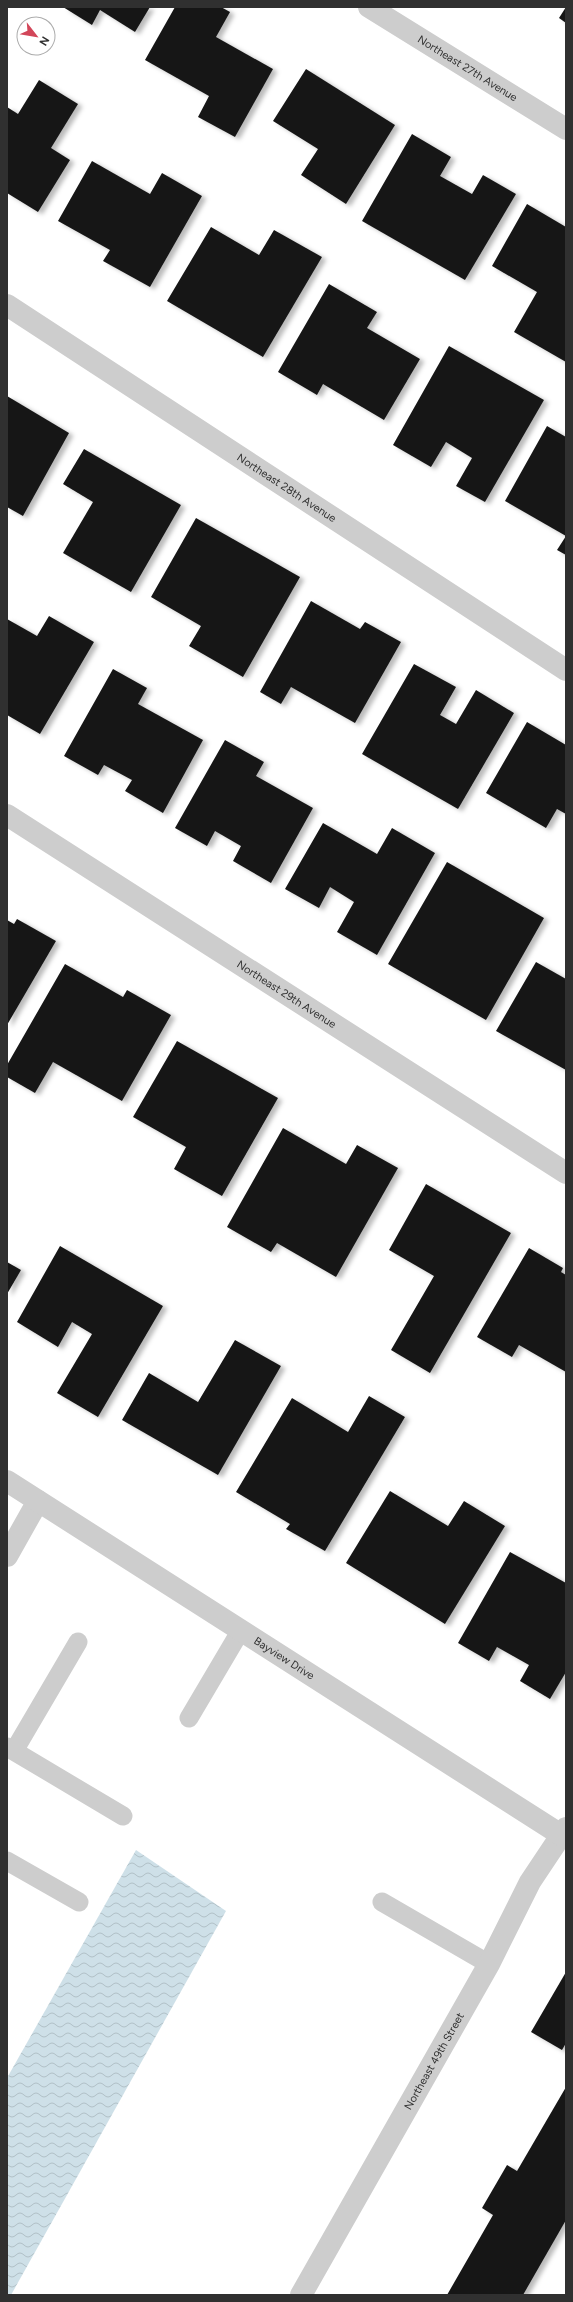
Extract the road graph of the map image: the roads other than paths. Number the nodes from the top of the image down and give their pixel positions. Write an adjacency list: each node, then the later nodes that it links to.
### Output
1 (369, 7): 2 (street, Northeast 27th Avenue)
2 (566, 129)
3 (7, 305): 4 (street, Northeast 28th Avenue)
4 (566, 670)
5 (7, 815): 6 (street, Northeast 29th Avenue)
6 (566, 1173)
7 (7, 1481): 8 (street, Bayview Drive)
8 (38, 1500): 9 (street); 10 (street, Bayview Drive)
9 (7, 1556)
10 (241, 1630): 12 (lane); 15 (street, Bayview Drive)
11 (78, 1642): 13 (lane)
12 (189, 1718)
13 (10, 1749): 14 (lane)
14 (124, 1816)
15 (565, 1834): 19 (street, Northeast 49th Street)
16 (7, 1861): 17 (lane)
17 (79, 1902)
18 (382, 1902): 19 (lane)
19 (489, 1964): 20 (street, Northeast 49th Street)
20 (300, 2295)

